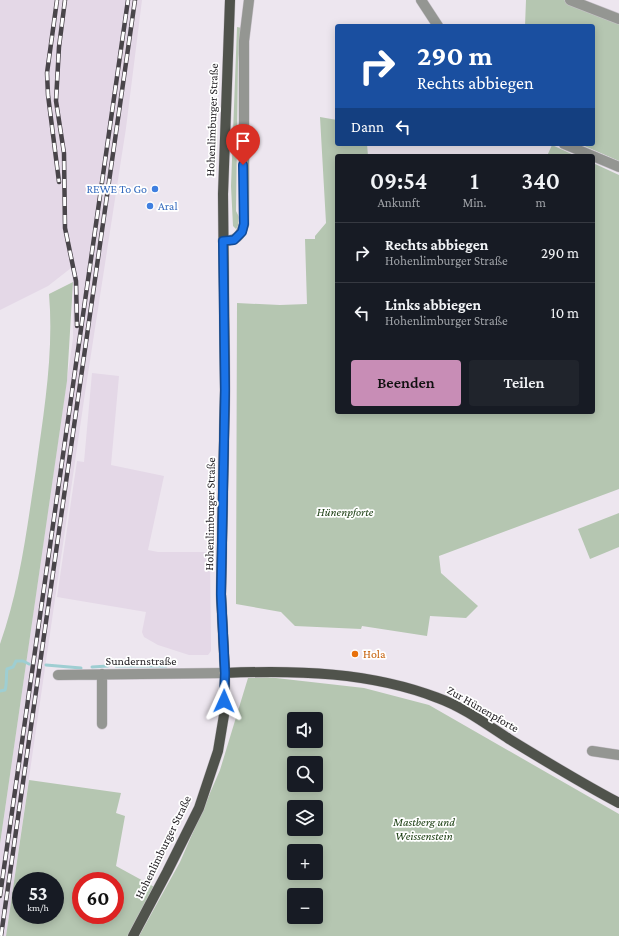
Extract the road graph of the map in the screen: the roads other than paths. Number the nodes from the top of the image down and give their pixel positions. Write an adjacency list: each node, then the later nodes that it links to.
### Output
1 (230, 0): 11 (main road, Hohenlimburger Straße)
2 (249, 0): 11 (street)
3 (421, 0): 6 (street)
4 (570, 0): 5 (street)
5 (619, 19)
6 (437, 24)
7 (569, 146): 8 (street)
8 (588, 154)
9 (595, 157): 10 (street)
10 (619, 167)
11 (223, 241): 12 (main road, Hohenlimburger Straße)
12 (225, 673): 13 (street, Sundernstraße); 18 (main road, Zur Hünenpforte); 19 (main road, Hohenlimburger Straße)
13 (102, 674): 14 (street, Sundernstraße); 15 (street)
14 (58, 675)
15 (102, 724)
16 (592, 751): 17 (street)
17 (619, 755)
18 (619, 803)
19 (133, 936)

